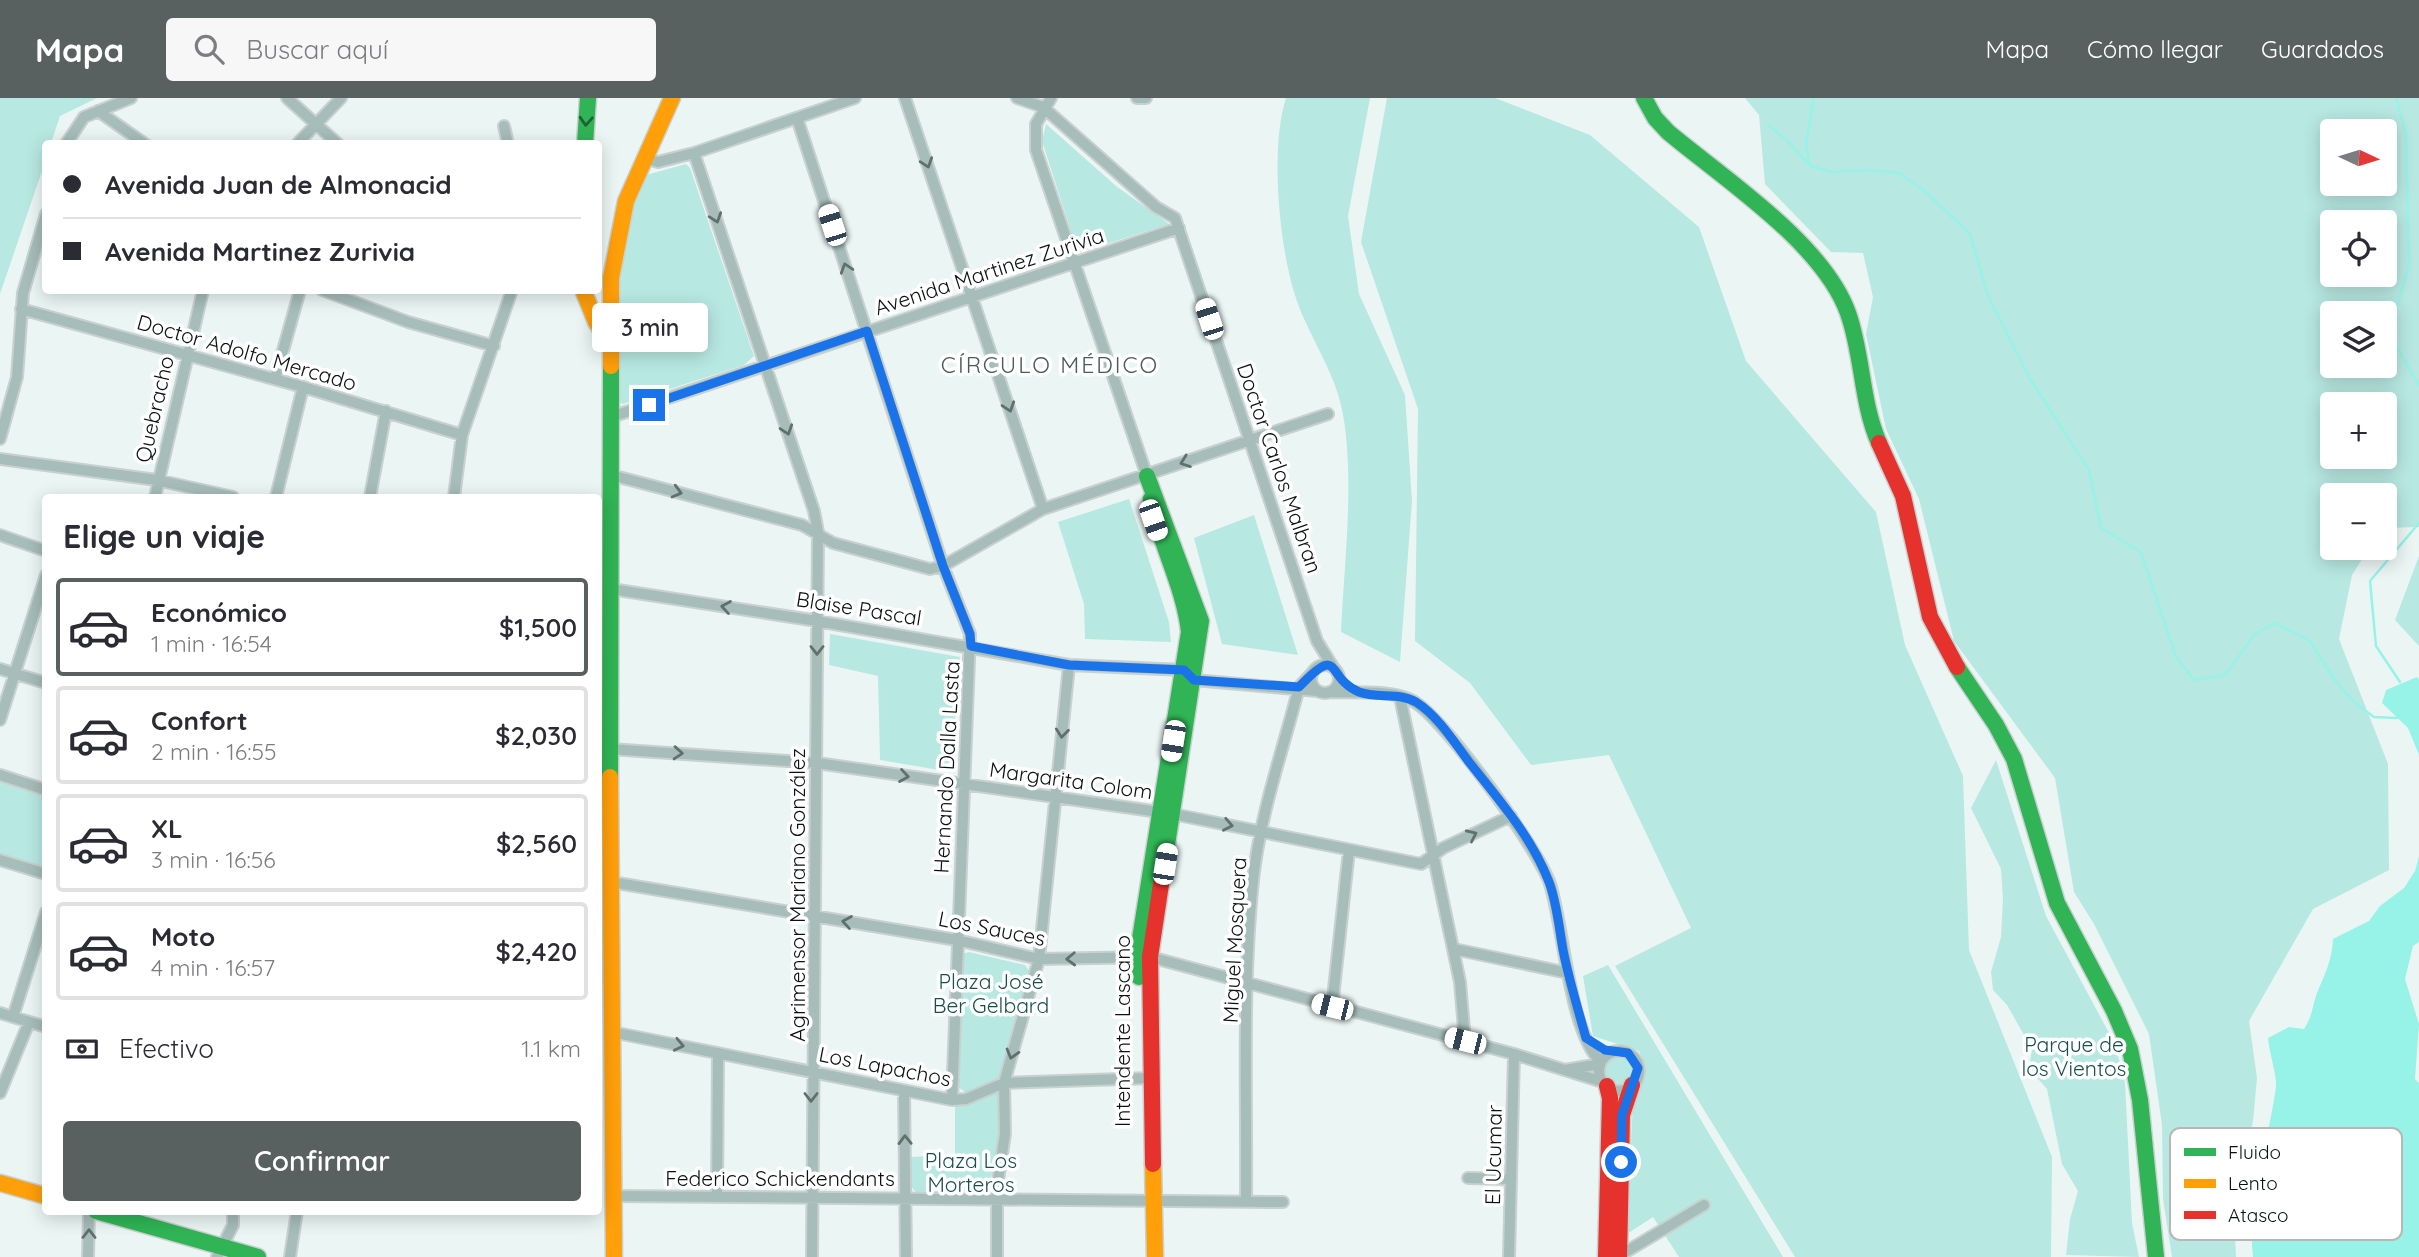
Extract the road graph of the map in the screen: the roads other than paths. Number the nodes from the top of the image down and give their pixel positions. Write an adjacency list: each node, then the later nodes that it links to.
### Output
1 (131, 98): 13 (street)
2 (287, 98): 15 (street)
3 (341, 98): 15 (street)
4 (587, 98): 22 (main road, one-way to 22)
5 (672, 98): 24 (main road)
6 (855, 98): 14 (street)
7 (905, 98): 32 (street, one-way to 32)
8 (1017, 98): 12 (street)
9 (1137, 98): 10 (street)
10 (1146, 98)
11 (1644, 98): 158 (main road)
12 (1047, 102): 25 (street); 27 (street)
13 (98, 111): 17 (street); 18 (street)
14 (797, 118): 23 (street); 36 (street, Hernando Dalla Lasta, one-way to 14)
15 (316, 125): 19 (street); 20 (street)
16 (504, 126): 21 (street)
17 (69, 140)
18 (139, 140)
19 (301, 140)
20 (333, 140)
21 (507, 140)
22 (585, 140)
23 (694, 153): 24 (street); 40 (street, Agrimensor Mariano González, one-way to 40)
24 (643, 158): 34 (main road)
25 (1180, 228): 27 (street, Avenida Martinez Zurivia); 49 (street, Doctor Carlos Malbran)
26 (42, 229): 35 (street)
27 (1075, 263): 32 (street, Avenida Martinez Zurivia); 52 (street)
28 (202, 294): 39 (street, Quebracho)
29 (297, 294): 41 (street)
30 (332, 294): 38 (street)
31 (512, 294): 38 (street)
32 (972, 296): 36 (street, Avenida Martinez Zurivia); 59 (street, one-way to 59)
33 (585, 297): 34 (main road); 37 (main road)
34 (611, 302): 37 (main road)
35 (21, 309): 39 (street, Doctor Adolfo Mercado); 43 (street)
36 (867, 331): 40 (street, Avenida Martinez Zurivia); 64 (street, Hernando Dalla Lasta)
37 (611, 345): 46 (main road)
38 (494, 346): 47 (street)
39 (187, 356): 41 (street, Doctor Adolfo Mercado); 53 (street, Quebracho)
40 (766, 365): 46 (street, Avenida Martinez Zurivia); 60 (street, Agrimensor Mariano González, one-way to 60)
41 (275, 379): 42 (street, Doctor Adolfo Mercado)
42 (303, 387): 44 (street, Doctor Adolfo Mercado); 56 (street)
43 (5, 408): 48 (street)
44 (386, 411): 47 (street, Doctor Adolfo Mercado); 57 (street)
45 (1328, 414): 49 (street)
46 (611, 417): 51 (main road)
47 (462, 435): 58 (street)
48 (0, 439)
49 (1249, 439): 52 (street, one-way to 52); 68 (street, Doctor Carlos Malbran)
50 (0, 459): 53 (street)
51 (611, 475): 60 (street, one-way to 60); 62 (main road)
52 (1147, 476): 59 (street); 75 (main road, Intendente Lascano)
53 (157, 480): 54 (street, Quebracho); 55 (street)
54 (155, 494)
55 (220, 494)
56 (277, 494)
57 (371, 494)
58 (454, 494)
59 (1043, 509): 64 (street)
60 (818, 532): 64 (street); 67 (street, Agrimensor Mariano González)
61 (0, 535): 63 (street)
62 (605, 546): 66 (main road)
63 (42, 550)
64 (943, 566): 69 (street, Hernando Dalla Lasta)
65 (42, 588): 74 (street)
66 (611, 589): 67 (street, Blaise Pascal, one-way to 66); 82 (main road)
67 (817, 621): 69 (street, Blaise Pascal); 83 (street, Agrimensor Mariano González, one-way to 83)
68 (1317, 641): 72 (street, Doctor Carlos Malbran); 73 (street, Doctor Carlos Malbran)
69 (971, 646): 70 (street, Blaise Pascal); 85 (street, Hernando Dalla Lasta)
70 (1069, 665): 75 (street, Blaise Pascal); 87 (street, one-way to 87)
71 (0, 669): 74 (street)
72 (1316, 670): 73 (street); 77 (street); 78 (street, Doctor Carlos Malbran)
73 (1336, 671): 78 (street); 79 (street, Doctor Carlos Malbran)
74 (15, 673): 76 (street); 81 (street)
75 (1189, 675): 77 (street, Blaise Pascal); 88 (main road, Intendente Lascano)
76 (42, 682)
77 (1299, 687): 78 (street); 90 (street, Miguel Mosquera)
78 (1323, 692): 79 (street)
79 (1362, 693): 80 (street)
80 (1400, 696): 89 (street); 93 (street)
81 (0, 720)
82 (610, 749): 83 (street, Margarita Colom, one-way to 83); 91 (main road)
83 (817, 763): 85 (street, Margarita Colom, one-way to 85); 97 (street, Agrimensor Mariano González)
84 (0, 775): 86 (street)
85 (963, 785): 87 (street, Margarita Colom); 99 (street, Hernando Dalla Lasta)
86 (42, 789)
87 (1055, 798): 88 (street, Margarita Colom); 102 (street)
88 (1167, 813): 90 (street, Margarita Colom, one-way to 90); 101 (main road, Intendente Lascano)
89 (1511, 816): 93 (street, Margarita Colom, one-way to 89); 103 (street)
90 (1261, 832): 92 (street, Margarita Colom); 104 (street, Miguel Mosquera)
91 (604, 834): 96 (main road)
92 (1349, 850): 93 (street, Margarita Colom); 106 (street)
93 (1434, 856): 100 (street)
94 (0, 860): 95 (street)
95 (42, 873)
96 (611, 882): 97 (street, Los Sauces); 105 (main road)
97 (816, 917): 99 (street, Los Sauces, one-way to 97); 119 (street, Agrimensor Mariano González)
98 (42, 925): 108 (street)
99 (957, 940): 102 (street, Los Sauces); 126 (street, Hernando Dalla Lasta)
100 (1454, 949): 103 (street); 113 (street)
101 (1145, 957): 102 (street, Los Sauces, one-way to 102); 104 (street, Los Sauces); 120 (main road, Intendente Lascano)
102 (1039, 959): 121 (street, one-way to 121)
103 (1568, 973): 112 (street)
104 (1248, 985): 106 (street, Los Sauces); 138 (street, Miguel Mosquera)
105 (605, 1002): 111 (main road)
106 (1332, 1007): 113 (street, Los Sauces)
107 (0, 1013): 108 (street)
108 (13, 1017): 109 (street)
109 (29, 1022): 110 (street); 125 (street)
110 (42, 1026)
111 (612, 1032): 115 (street, Los Lapachos, one-way to 115); 127 (main road)
112 (1586, 1038): 114 (street); 117 (street)
113 (1465, 1041): 116 (street, Los Sauces)
114 (1616, 1051): 117 (street); 123 (street)
115 (718, 1054): 119 (street, Los Lapachos); 133 (street)
116 (1514, 1054): 118 (street, Los Sauces); 129 (street, El Ucumar)
117 (1601, 1063): 118 (street, Los Sauces); 122 (street)
118 (1564, 1070): 122 (street, Los Sauces)
119 (813, 1072): 124 (street, Los Lapachos); 134 (street, Agrimensor Mariano González, one-way to 134)
120 (1147, 1078): 121 (street, Los Lapachos); 137 (main road, Intendente Lascano)
121 (1004, 1083): 126 (street, Los Lapachos); 136 (street)
122 (1605, 1084): 123 (street); 156 (main road)
123 (1632, 1085): 157 (main road)
124 (904, 1091): 126 (street, Los Lapachos); 135 (street, one-way to 124)
125 (0, 1093)
126 (952, 1100)
127 (606, 1159): 132 (main road)
128 (1468, 1178): 129 (street)
129 (1511, 1179): 155 (street, El Ucumar)
130 (0, 1183): 131 (main road)
131 (42, 1195)
132 (613, 1196): 133 (street, Federico Schickendants); 149 (main road)
133 (717, 1197): 134 (street, Federico Schickendants)
134 (811, 1198): 135 (street, Federico Schickendants); 150 (street, Agrimensor Mariano González)
135 (905, 1198): 136 (street, Federico Schickendants); 151 (street)
136 (997, 1198): 137 (street, Federico Schickendants); 152 (street)
137 (1149, 1200): 138 (street, Federico Schickendants); 153 (main road, Intendente Lascano); 154 (main road, Intendente Lascano)
138 (1246, 1200): 139 (street, Federico Schickendants)
139 (1283, 1202)
140 (1704, 1205): 157 (street)
141 (89, 1215): 146 (street, one-way to 141)
142 (108, 1215): 145 (main road)
143 (233, 1215): 145 (street)
144 (296, 1215): 148 (street)
145 (219, 1252): 147 (main road)
146 (89, 1257)
147 (258, 1257)
148 (290, 1257)
149 (614, 1257)
150 (812, 1257)
151 (906, 1257)
152 (997, 1257)
153 (1145, 1257)
154 (1155, 1257)
155 (1509, 1257)
156 (1606, 1257)
157 (1619, 1257)
158 (2155, 1257)

